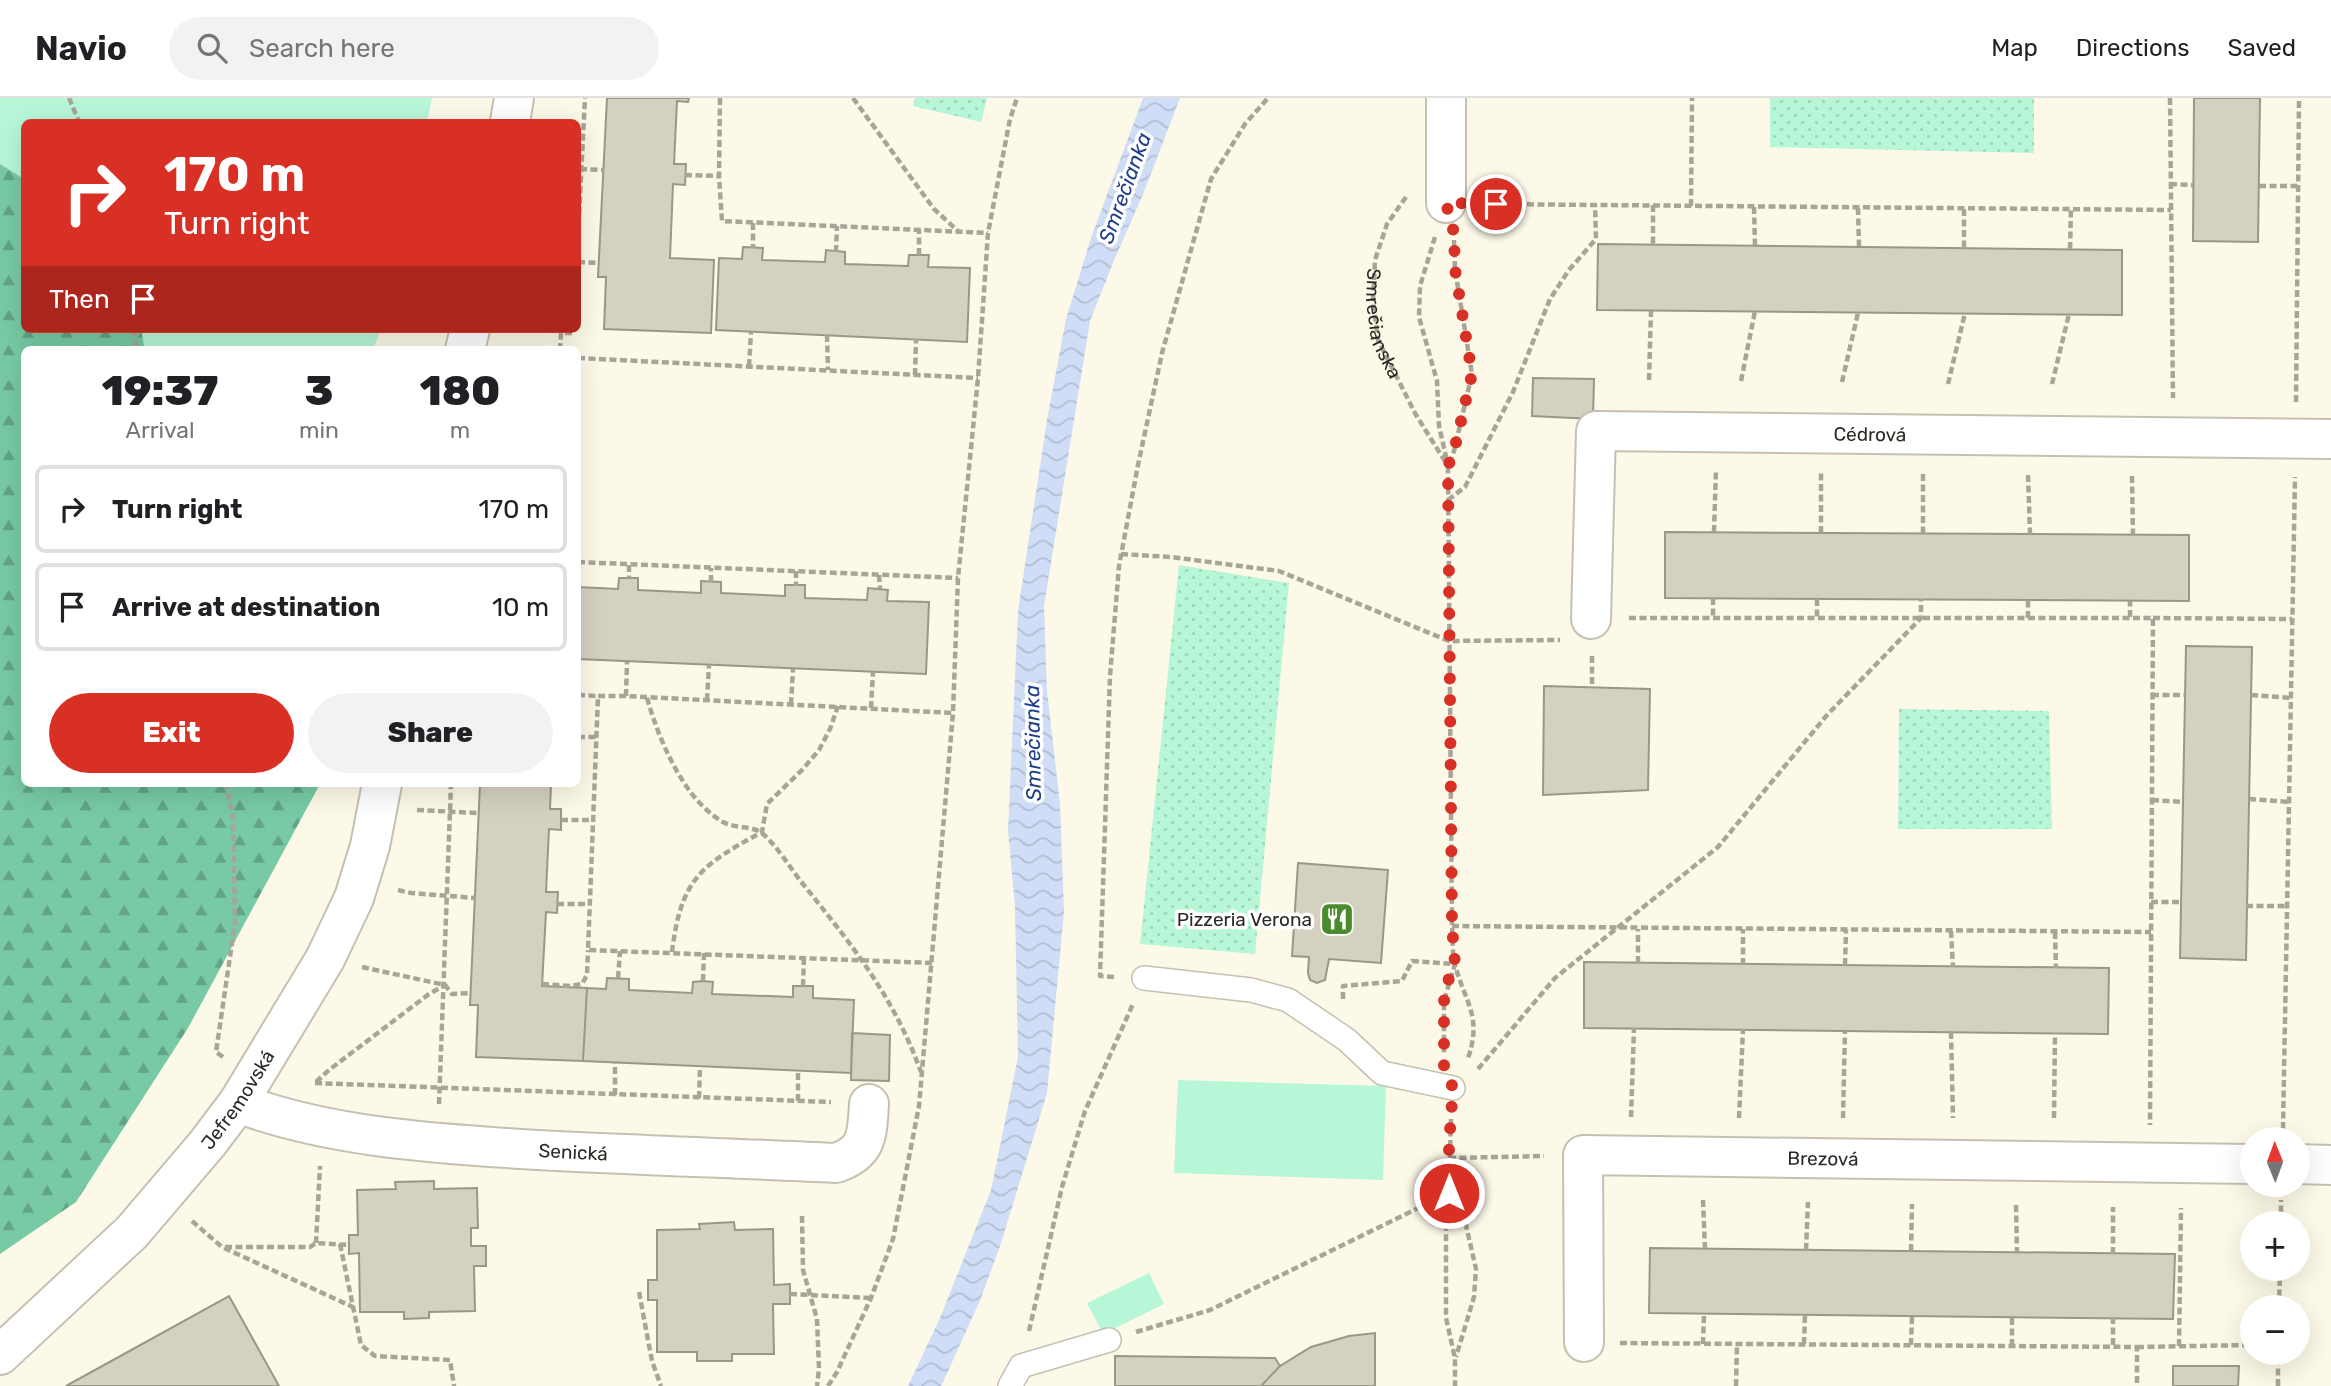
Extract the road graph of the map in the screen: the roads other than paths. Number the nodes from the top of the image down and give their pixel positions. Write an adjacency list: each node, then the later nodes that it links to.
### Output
1 (514, 98): 3 (street)
2 (1446, 98): 4 (street)
3 (510, 119)
4 (1446, 203)
5 (2314, 439): 6 (street, Cédrová)
6 (1578, 630)
7 (380, 792): 10 (street, Jefremovská)
8 (1144, 978): 9 (lane)
9 (1457, 1083)
10 (245, 1091): 11 (street, Senická); 17 (street, Jefremovská)
11 (869, 1104)
12 (2240, 1164): 16 (street, Brezová)
13 (2331, 1165): 14 (street)
14 (2310, 1173)
15 (1109, 1340): 18 (lane)
16 (1584, 1342)
17 (0, 1355)
18 (1016, 1376)

